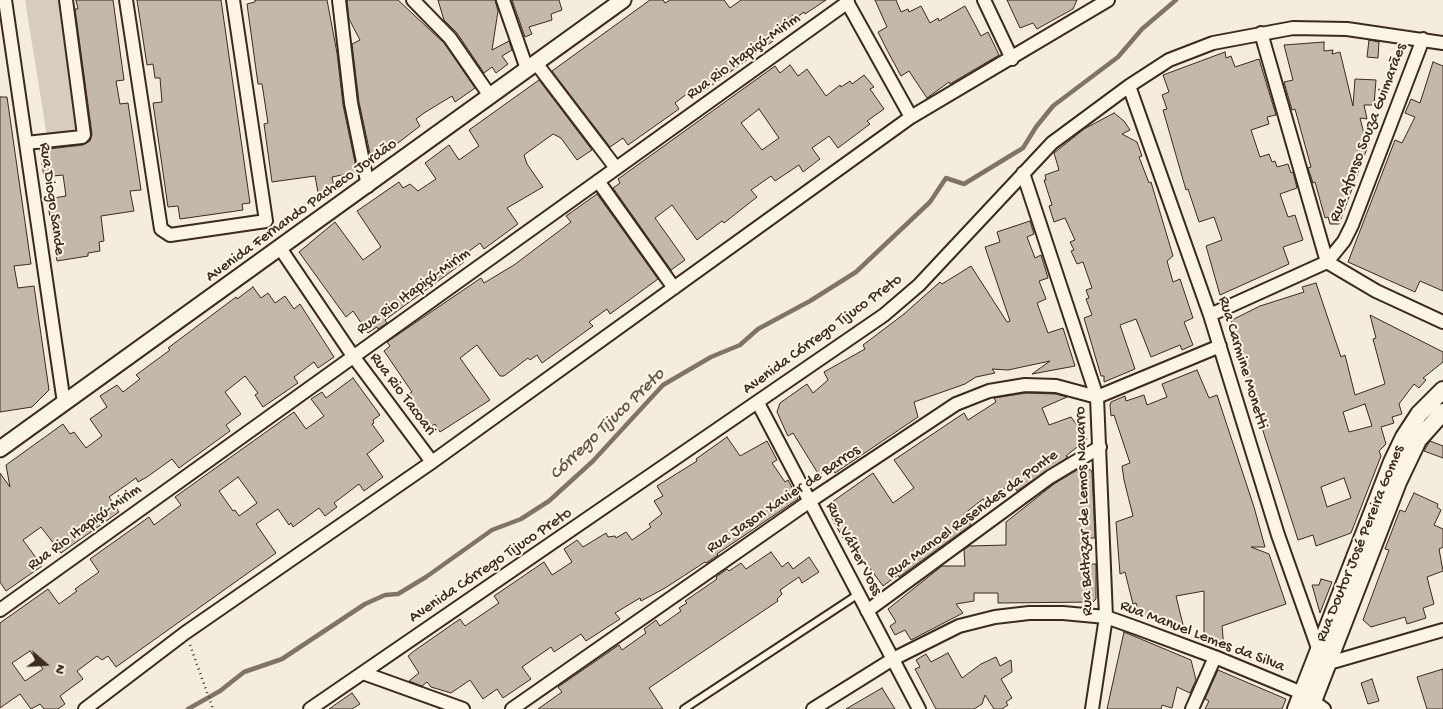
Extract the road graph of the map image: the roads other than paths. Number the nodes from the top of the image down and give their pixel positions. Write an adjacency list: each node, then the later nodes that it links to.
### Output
1 (5, 0): 20 (street, Rua Diogo Sande)
2 (66, 0): 20 (street)
3 (126, 0): 4 (street)
4 (234, 0)
5 (339, 0): 24 (street)
6 (412, 0): 18 (street)
7 (503, 0): 16 (street)
8 (623, 0): 16 (street, Avenida Fernando Pacheco Jordão)
9 (984, 0): 15 (street)
10 (1108, 0): 15 (street)
11 (847, 1): 19 (street); 21 (street, Rua Rio Itapiçú-Mirim)
12 (1261, 33): 13 (street, Avenida Córrego Tijuco Preto); 17 (street, Avenida Córrego Tijuco Preto); 26 (street)
13 (1423, 39): 14 (street, Avenida Córrego Tijuco Preto); 26 (street, Rua Afonso Souza Guimarães)
14 (1443, 43)
15 (1012, 59): 19 (street)
16 (531, 66): 18 (street, Avenida Fernando Pacheco Jordão); 21 (street)
17 (1129, 86): 22 (street, Avenida Córrego Tijuco Preto); 28 (street, Rua Carmine Monetti)
18 (490, 96): 24 (street, Avenida Fernando Pacheco Jordão)
19 (911, 117): 27 (street)
20 (26, 143): 34 (street, Rua Diogo Sande)
21 (616, 168): 23 (street, Rua Rio Itapiçú-Mirim)
22 (1023, 172): 33 (street, Rua Baltazar de Lemos Navarro); 35 (street, Avenida Córrego Tijuco Preto)
23 (598, 181): 27 (street); 31 (street, Rua Rio Itapiçú-Mirim)
24 (368, 186): 25 (street, Avenida Fernando Pacheco Jordão)
25 (280, 248): 31 (street, Rua Rio Tacoari); 34 (street, Avenida Fernando Pacheco Jordão)
26 (1327, 262): 28 (street); 29 (street)
27 (674, 288): 39 (street)
28 (1210, 315): 30 (street, Rua Carmine Monetti)
29 (1443, 322)
30 (1220, 346): 33 (street); 47 (street, Rua Carmine Monetti)
31 (353, 356): 39 (street, Rua Rio Tacoari); 42 (street, Rua Rio Itapiçú-Mirim)
32 (1443, 390): 47 (main road, Rua Doutor José Pereira Gomes)
33 (1097, 396): 37 (street, Rua Baltazar de Lemos Navarro); 40 (street, Rua Jason Xavier de Barros)
34 (64, 403): 38 (street, Avenida Fernando Pacheco Jordão)
35 (758, 403): 40 (street, Rua Válter Voss); 49 (street, Avenida Córrego Tijuco Preto)
36 (1443, 412): 47 (main road, Rua Doutor José Pereira Gomes)
37 (1100, 447): 43 (street, Rua Manoel Resendes da Ponte); 44 (street, Rua Baltazar de Lemos Navarro)
38 (0, 449)
39 (432, 462): 51 (street)
40 (810, 502): 41 (street, Rua Válter Voss); 54 (street, Rua Jason Xavier de Barros)
41 (857, 595): 43 (street, Rua Válter Voss); 55 (lane)
42 (0, 610)
43 (867, 611): 48 (street, Rua Válter Voss)
44 (1106, 617): 46 (street, Rua Manuel Lemes da Silva); 48 (street, Rua Manuel Lemes da Silva); 58 (street, Rua Baltazar de Lemos Navarro)
45 (1443, 630): 47 (street)
46 (1215, 657): 50 (street, Rua Manuel Lemes da Silva); 59 (street)
47 (1324, 657): 50 (main road, Rua Doutor José Pereira Gomes)
48 (892, 659): 56 (street, Rua Manuel Lemes da Silva); 57 (street, Rua Válter Voss)
49 (363, 673): 52 (street, Avenida Córrego Tijuco Preto); 53 (street)
50 (1313, 703): 60 (main road, Rua Doutor José Pereira Gomes)
51 (85, 709)
52 (310, 709)
53 (463, 709)
54 (512, 709)
55 (684, 709)
56 (813, 709)
57 (919, 709)
58 (1092, 709)
59 (1192, 709)
60 (1296, 709)

